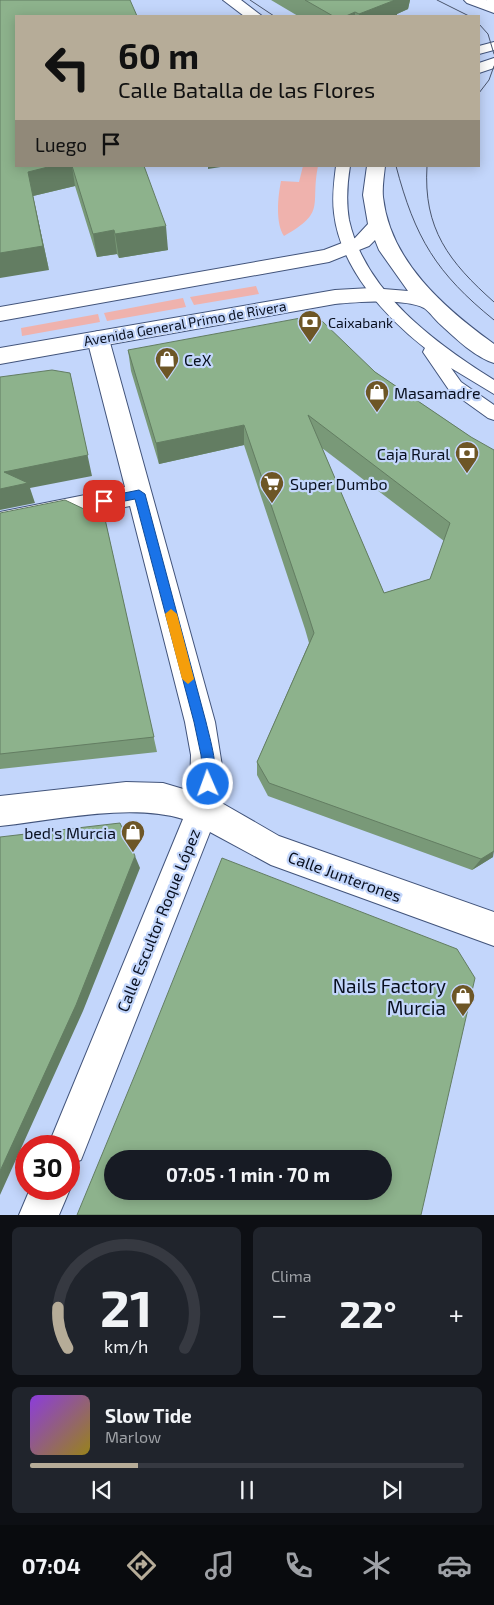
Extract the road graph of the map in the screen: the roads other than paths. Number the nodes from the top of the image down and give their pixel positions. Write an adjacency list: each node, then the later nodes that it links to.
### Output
1 (231, 0): 4 (main road)
2 (472, 0): 3 (main road)
3 (494, 8)
4 (253, 15)
5 (494, 46): 6 (lane)
6 (480, 50)
7 (494, 63): 8 (main road)
8 (480, 68)
9 (343, 167): 12 (lane)
10 (374, 171): 11 (main road)
11 (379, 224): 12 (main road); 14 (main road)
12 (352, 248): 13 (lane); 15 (main road)
13 (382, 295): 14 (main road, Avenida General Primo de Rivera); 16 (lane); 17 (main road, Avenida General Primo de Rivera)
14 (430, 303): 18 (main road)
15 (0, 314)
16 (421, 336): 20 (lane); 21 (lane)
17 (98, 339): 19 (main road, Avenida General Primo de Rivera); 22 (main road, Calle Escultor Roque López)
18 (494, 355)
19 (0, 356)
20 (494, 388)
21 (494, 414)
22 (139, 494): 23 (main road); 24 (main road, Calle Escultor Roque López)
23 (0, 522)
24 (203, 810): 25 (main road, Calle Junterones); 26 (main road, Calle Junterones); 27 (main road, Calle Escultor Roque López)
25 (0, 812)
26 (494, 930)
27 (71, 1135)
28 (45, 1200): 29 (main road)
29 (39, 1215)

